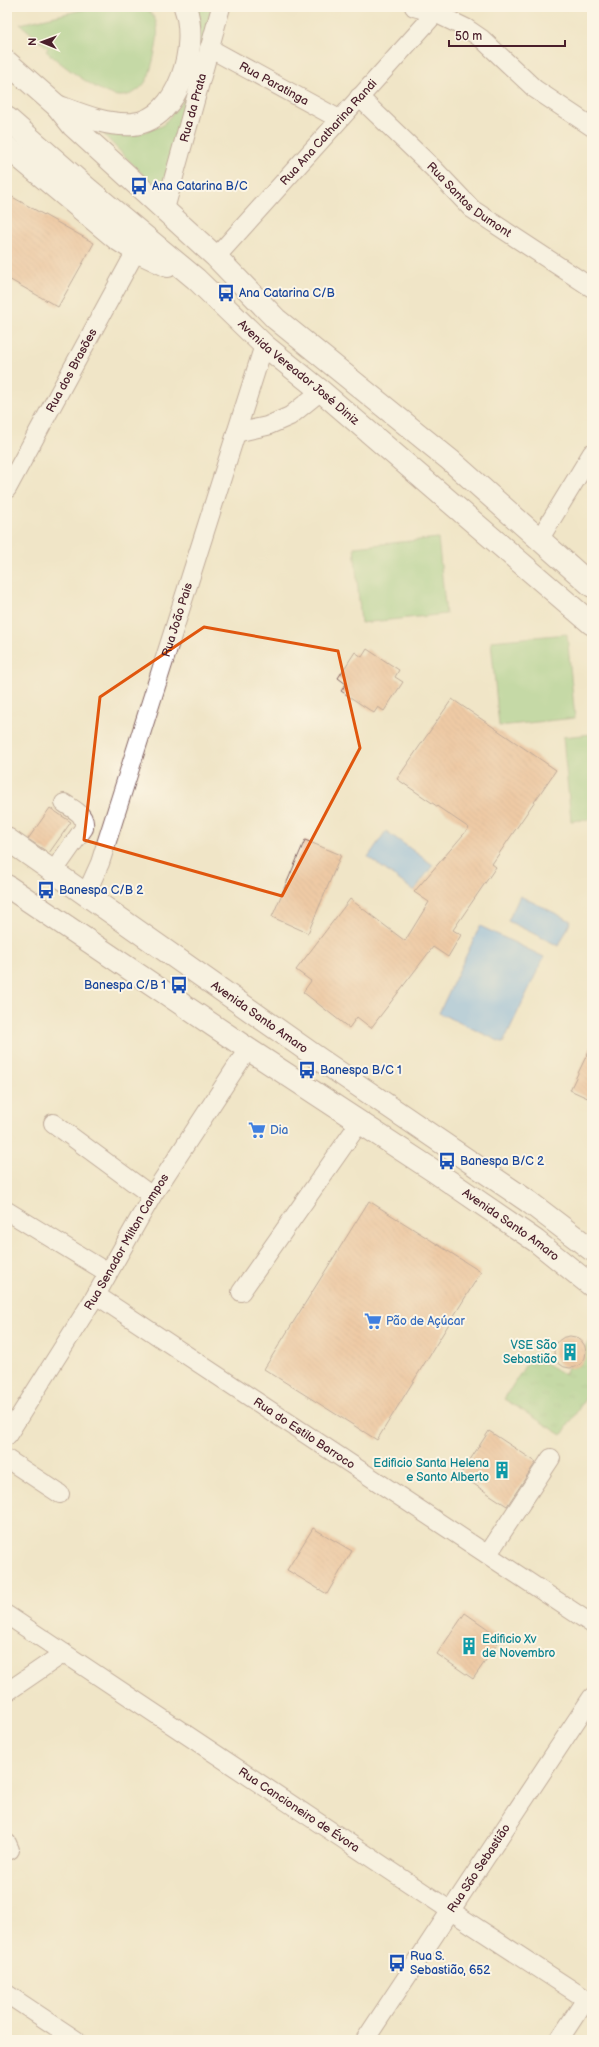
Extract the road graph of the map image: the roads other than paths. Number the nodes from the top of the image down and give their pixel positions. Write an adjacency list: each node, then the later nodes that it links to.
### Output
1 (185, 7): 8 (main road)
2 (221, 7): 5 (street, Rua da Prata)
3 (414, 7): 4 (street)
4 (438, 10): 7 (street, Rua Ana Catharina Randi); 11 (street)
5 (209, 48): 10 (street, Rua Paratinga); 13 (street, Rua da Prata)
6 (7, 62): 8 (main road)
7 (359, 97): 10 (street, Rua Ana Catharina Randi); 17 (street, Rua Santos Dumont)
8 (57, 106): 13 (main road, Avenida Vereador José Diniz)
9 (7, 118): 16 (main road, Avenida Vereador José Diniz)
10 (339, 119): 15 (street, Rua Ana Catharina Randi)
11 (592, 127)
12 (7, 147): 14 (main road)
13 (165, 209): 15 (main road, Avenida Vereador José Diniz)
14 (136, 251): 16 (main road); 22 (street, Rua dos Brasões)
15 (216, 257): 23 (main road, Avenida Vereador José Diniz)
16 (196, 279): 18 (main road, Avenida Vereador José Diniz)
17 (592, 288)
18 (264, 345): 19 (main road, Avenida Vereador José Diniz); 20 (street, Rua João Pais)
19 (321, 391): 20 (street); 25 (main road, Avenida Vereador José Diniz)
20 (236, 433): 30 (street, Rua João Pais)
21 (592, 453): 23 (street)
22 (7, 489)
23 (539, 540): 24 (main road, Avenida Vereador José Diniz)
24 (592, 586)
25 (592, 624)
26 (64, 802): 28 (street)
27 (7, 839): 28 (main road, Avenida Santo Amaro)
28 (53, 872): 30 (main road, Avenida Santo Amaro)
29 (7, 886): 31 (main road, Avenida Santo Amaro)
30 (86, 894): 36 (main road, Avenida Santo Amaro)
31 (248, 1049): 32 (main road, Avenida Santo Amaro); 34 (street, Rua Senador Milton Campos)
32 (360, 1122): 38 (main road, Avenida Santo Amaro); 39 (street)
33 (53, 1123): 34 (street)
34 (152, 1196): 37 (street, Rua Senador Milton Campos)
35 (7, 1211): 37 (street)
36 (592, 1250)
37 (108, 1273): 40 (street, Rua Senador Milton Campos)
38 (592, 1286)
39 (241, 1292)
40 (96, 1295): 41 (street, Rua Senador Milton Campos); 45 (street, Rua do Estilo Barroco)
41 (7, 1436)
42 (551, 1458): 45 (street)
43 (7, 1459): 44 (street)
44 (60, 1494)
45 (488, 1554): 47 (street, Rua do Estilo Barroco)
46 (7, 1615): 48 (street, Rua Cancioneiro de Évora)
47 (592, 1624)
48 (64, 1653): 49 (street); 51 (street, Rua Cancioneiro de Évora)
49 (7, 1692)
50 (592, 1696): 51 (street, Rua São Sebastião)
51 (451, 1911): 53 (street, Rua Cancioneiro de Évora); 55 (street, Rua São Sebastião)
52 (7, 1994): 54 (street)
53 (589, 2001): 56 (street)
54 (76, 2040)
55 (365, 2040)
56 (558, 2040)

